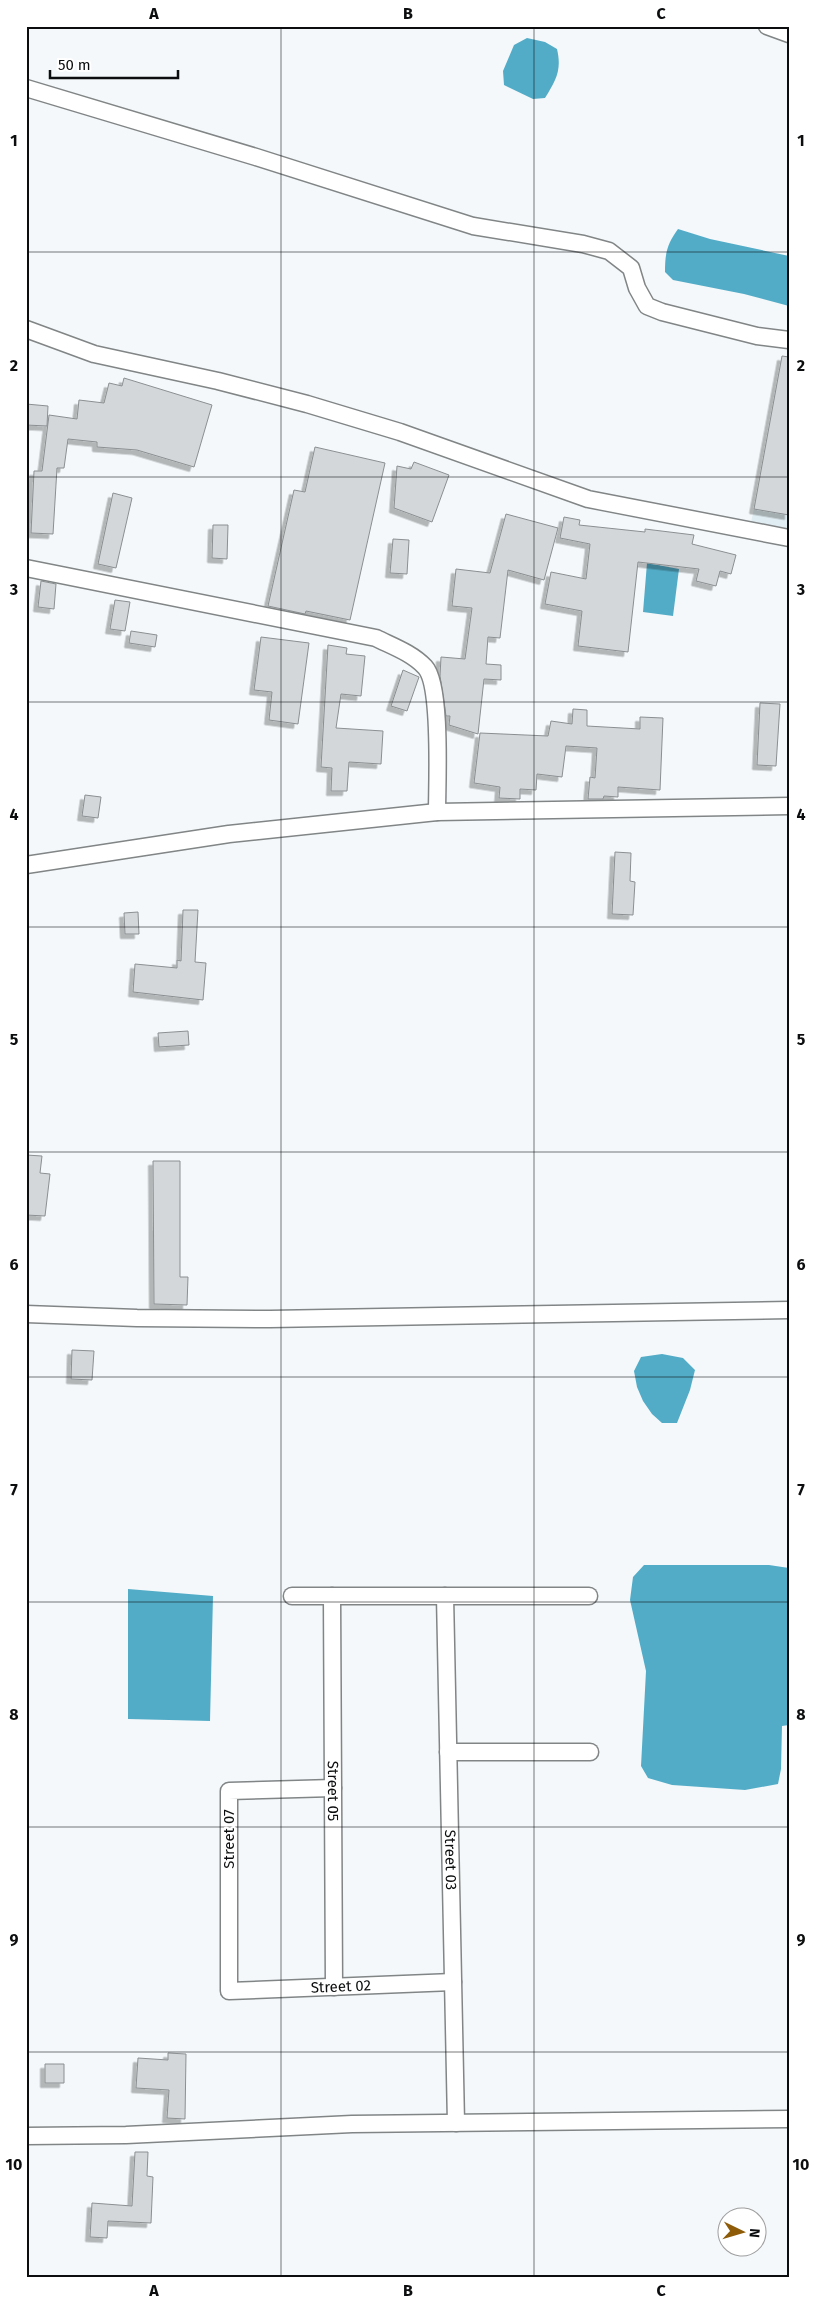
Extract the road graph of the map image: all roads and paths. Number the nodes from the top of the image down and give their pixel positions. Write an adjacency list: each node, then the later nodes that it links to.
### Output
1 (767, 26): 2 (street)
2 (789, 34)
3 (26, 88): 5 (street)
4 (26, 329): 6 (street)
5 (789, 340)
6 (789, 538)
7 (26, 568): 9 (street)
8 (789, 806): 9 (street)
9 (437, 812): 10 (street)
10 (26, 865)
11 (789, 1310): 12 (street)
12 (26, 1314)
13 (292, 1596): 14 (street)
14 (332, 1596): 15 (street); 19 (street, Street 05)
15 (445, 1596): 16 (street); 17 (street, Street 03)
16 (589, 1596)
17 (448, 1752): 18 (street); 20 (street, Street 03)
18 (590, 1752)
19 (333, 1788): 21 (street, Street 05); 22 (street, Street 07)
20 (453, 1982): 21 (street, Street 02); 24 (street, Street 03)
21 (334, 1987): 22 (street, Street 02)
22 (228, 1992)
23 (789, 2119): 24 (street)
24 (456, 2123): 25 (street)
25 (26, 2136)

